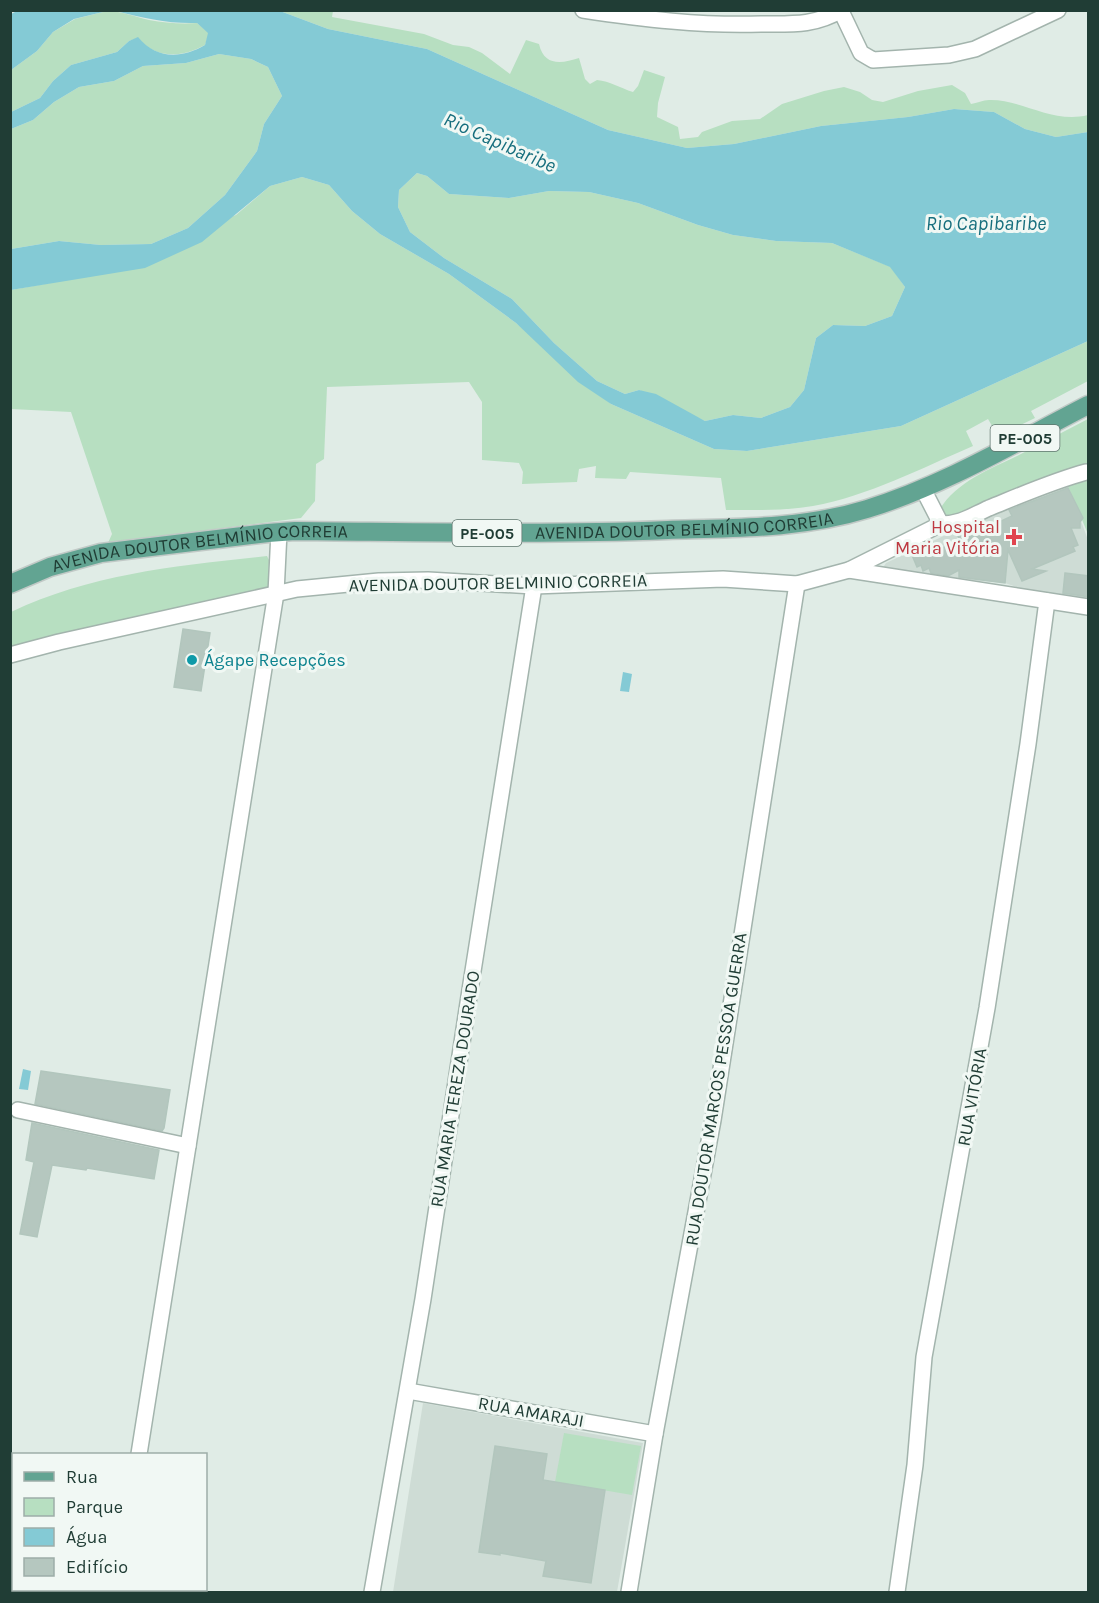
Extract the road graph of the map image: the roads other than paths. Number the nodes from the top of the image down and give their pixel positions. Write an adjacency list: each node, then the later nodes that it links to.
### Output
1 (583, 10): 3 (street)
2 (1058, 10): 3 (street)
3 (841, 11)
4 (1089, 405): 6 (main road, AVENIDA DOUTOR BELMÍNIO CORREIA / PE-005)
5 (1086, 472): 7 (street, AVENIDA DOUTOR BELMINIO CORREIA)
6 (923, 489): 7 (street); 8 (main road, AVENIDA DOUTOR BELMÍNIO CORREIA / PE-005)
7 (941, 524): 9 (street, AVENIDA DOUTOR BELMINIO CORREIA)
8 (279, 532): 10 (main road, AVENIDA DOUTOR BELMÍNIO CORREIA / PE-005); 13 (street)
9 (849, 570): 11 (street, AVENIDA DOUTOR BELMINIO CORREIA); 14 (street)
10 (10, 584)
11 (797, 584): 12 (street, AVENIDA DOUTOR BELMINIO CORREIA); 20 (street, RUA DOUTOR MARCOS PESSOA GUERRA)
12 (534, 586): 13 (street, AVENIDA DOUTOR BELMINIO CORREIA); 19 (street, RUA MARIA TEREZA DOURADO)
13 (276, 593): 16 (street, AVENIDA DOUTOR BELMINIO CORREIA); 18 (street)
14 (1047, 601): 15 (street); 24 (street, RUA VITÓRIA)
15 (1089, 607)
16 (10, 655)
17 (18, 1110): 18 (street)
18 (188, 1146): 21 (street)
19 (408, 1390): 20 (street, RUA AMARAJI); 22 (street, RUA MARIA TEREZA DOURADO)
20 (655, 1434): 23 (street, RUA DOUTOR MARCOS PESSOA GUERRA)
21 (139, 1453)
22 (372, 1593)
23 (629, 1593)
24 (897, 1593)

